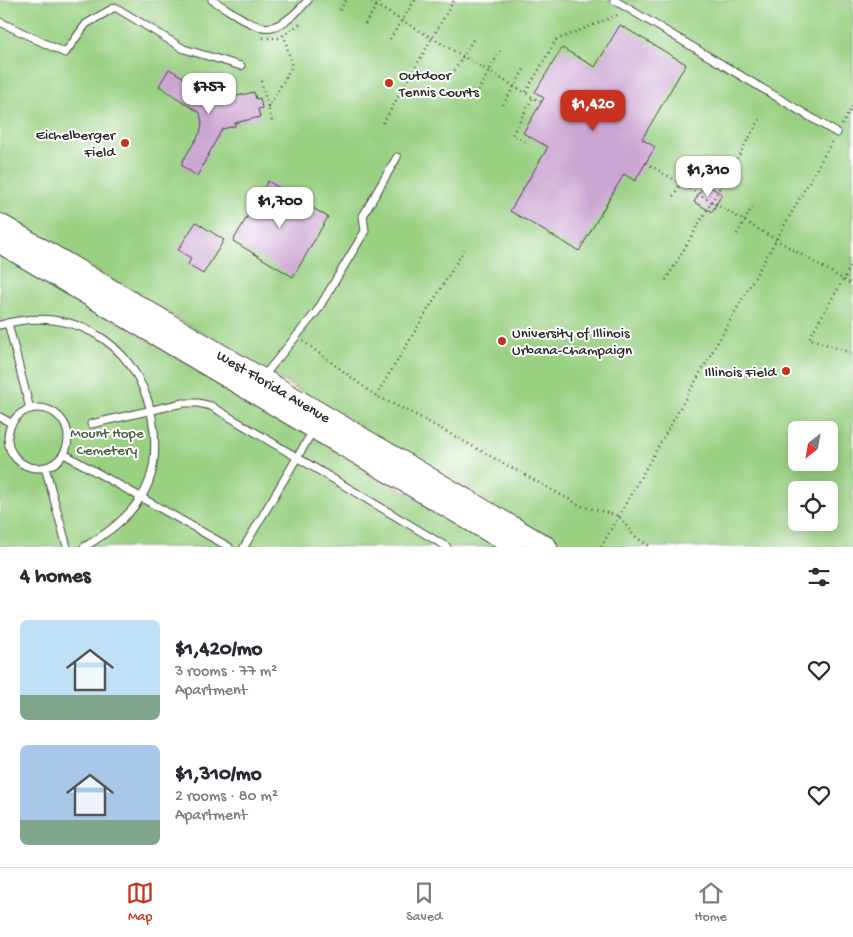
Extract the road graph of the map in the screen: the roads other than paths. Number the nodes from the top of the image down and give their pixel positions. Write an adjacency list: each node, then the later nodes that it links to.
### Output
1 (212, 0): 2 (lane)
2 (308, 0)
3 (614, 0): 6 (lane)
4 (0, 22): 5 (lane)
5 (241, 66)
6 (837, 133)
7 (397, 157): 12 (lane)
8 (0, 224): 12 (main road, West Florida Avenue)
9 (0, 243): 12 (main road, West Florida Avenue)
10 (8, 323): 11 (lane); 13 (lane); 14 (lane)
11 (0, 325)
12 (257, 386): 18 (main road, West Florida Avenue); 31 (main road, West Florida Avenue)
13 (30, 409): 16 (lane); 21 (lane)
14 (151, 410): 17 (lane); 22 (lane); 24 (lane)
15 (0, 417): 16 (lane)
16 (11, 424): 19 (lane)
17 (91, 424)
18 (314, 429): 22 (lane); 30 (main road, West Florida Avenue)
19 (8, 446): 20 (lane); 23 (lane)
20 (0, 448)
21 (64, 454): 23 (lane); 24 (lane)
22 (297, 458): 28 (lane); 29 (lane)
23 (45, 467): 25 (lane)
24 (142, 497): 26 (lane); 27 (lane)
25 (67, 547)
26 (84, 547)
27 (229, 547)
28 (244, 547)
29 (447, 547)
30 (515, 547)
31 (547, 547)

